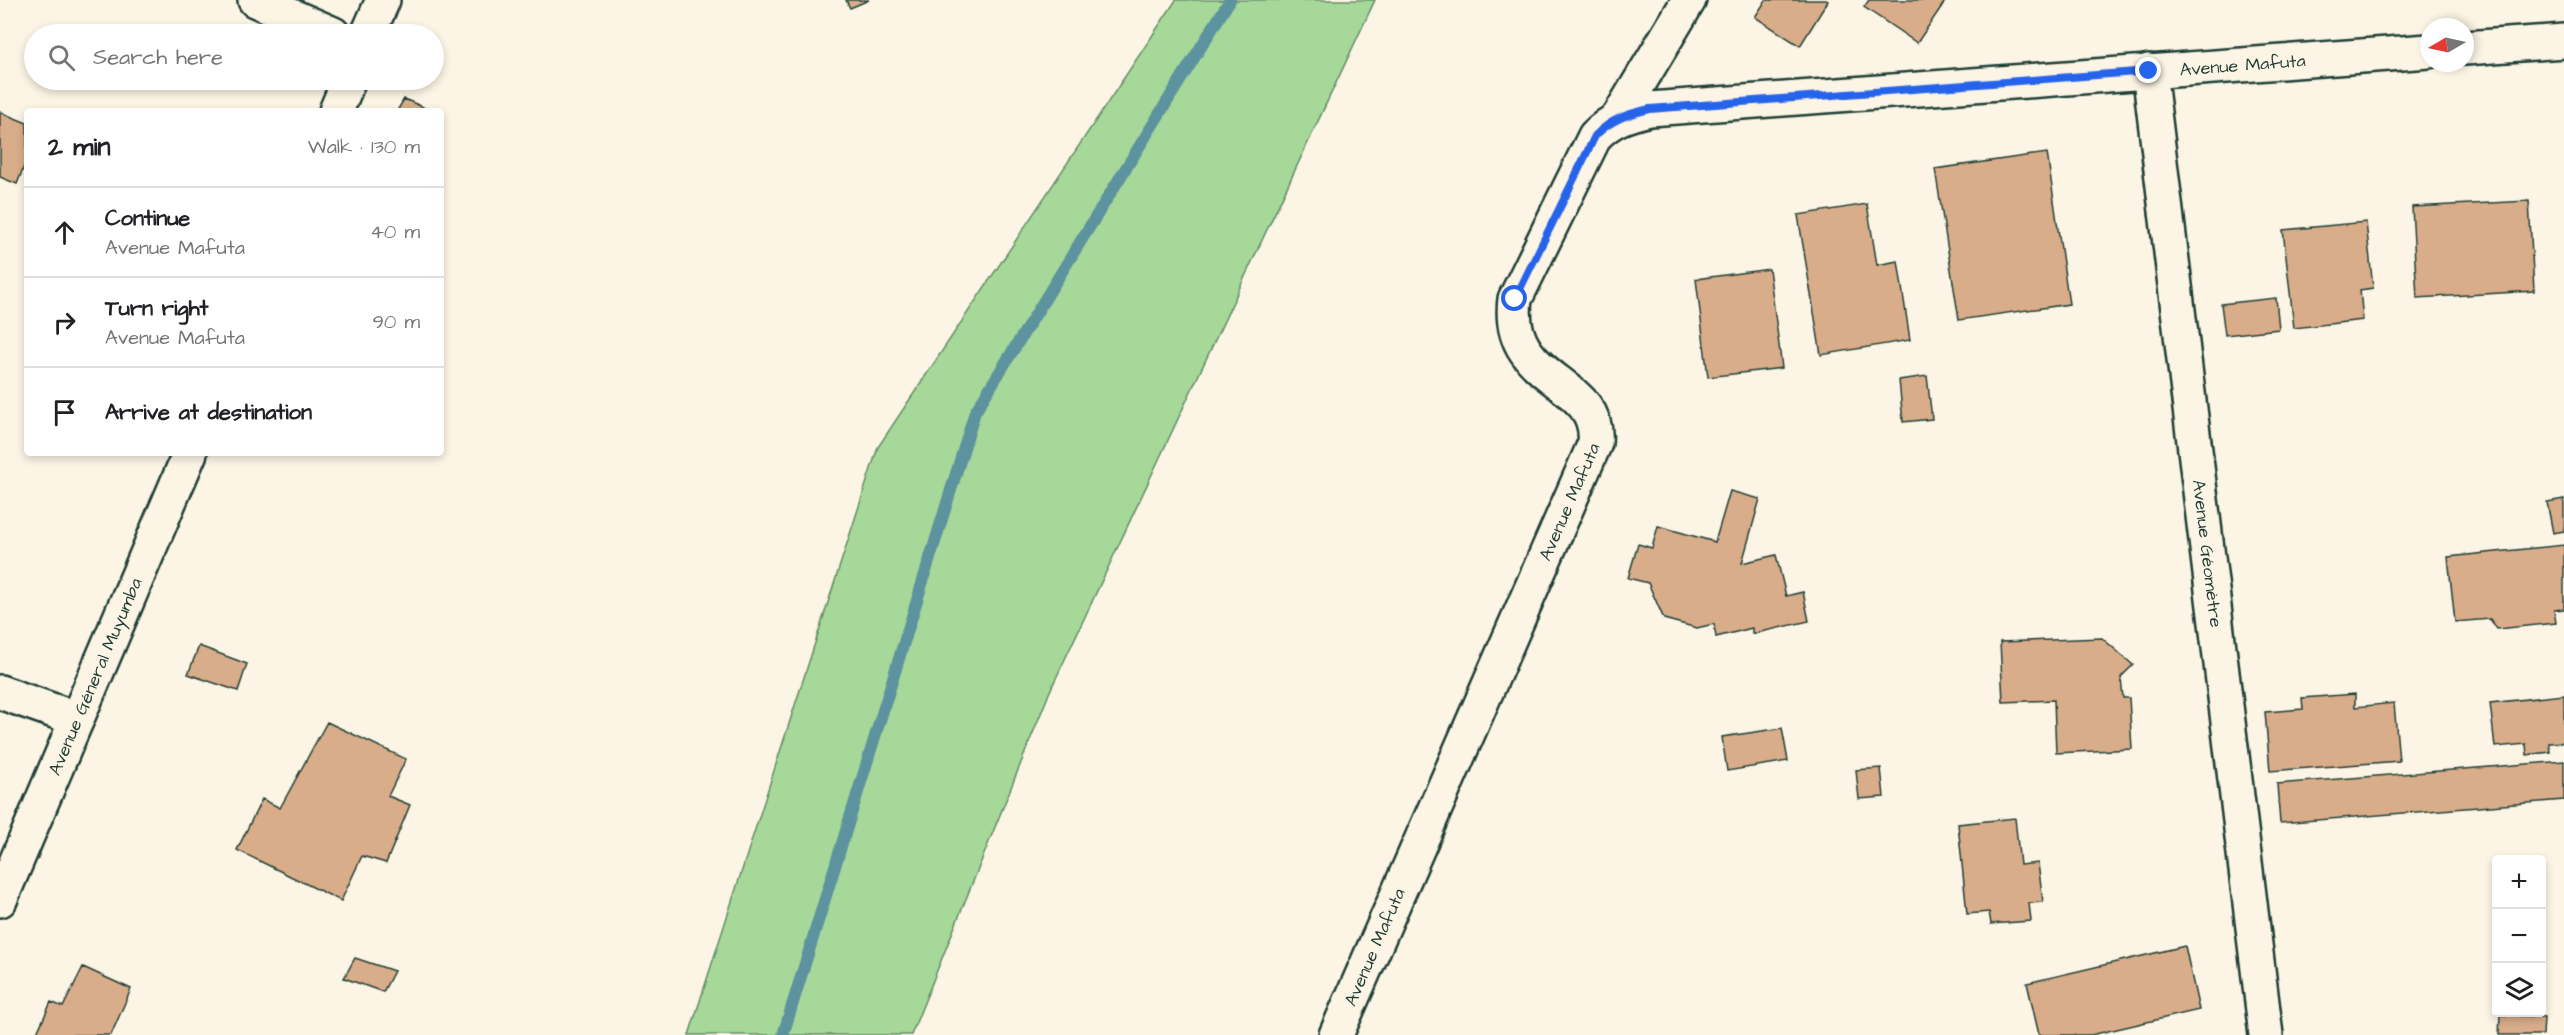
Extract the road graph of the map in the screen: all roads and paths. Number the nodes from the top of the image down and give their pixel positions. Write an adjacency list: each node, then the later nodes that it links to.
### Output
1 (255, 0): 4 (street)
2 (383, 0): 5 (street)
3 (1689, 0): 12 (street)
4 (310, 24)
5 (372, 24)
6 (2564, 41): 7 (street)
7 (2474, 47)
8 (2420, 52): 9 (street, Avenue Mafuta)
9 (2149, 71): 12 (street, Avenue Mafuta); 18 (street, Avenue Géomètre)
10 (345, 90): 11 (street)
11 (337, 108)
12 (1618, 118): 17 (street, Avenue Mafuta)
13 (189, 456): 15 (street, Avenue Géneral Muyumba)
14 (0, 693): 15 (street)
15 (77, 719): 16 (street, Avenue Géneral Muyumba)
16 (0, 900)
17 (1336, 1035)
18 (2266, 1035)

